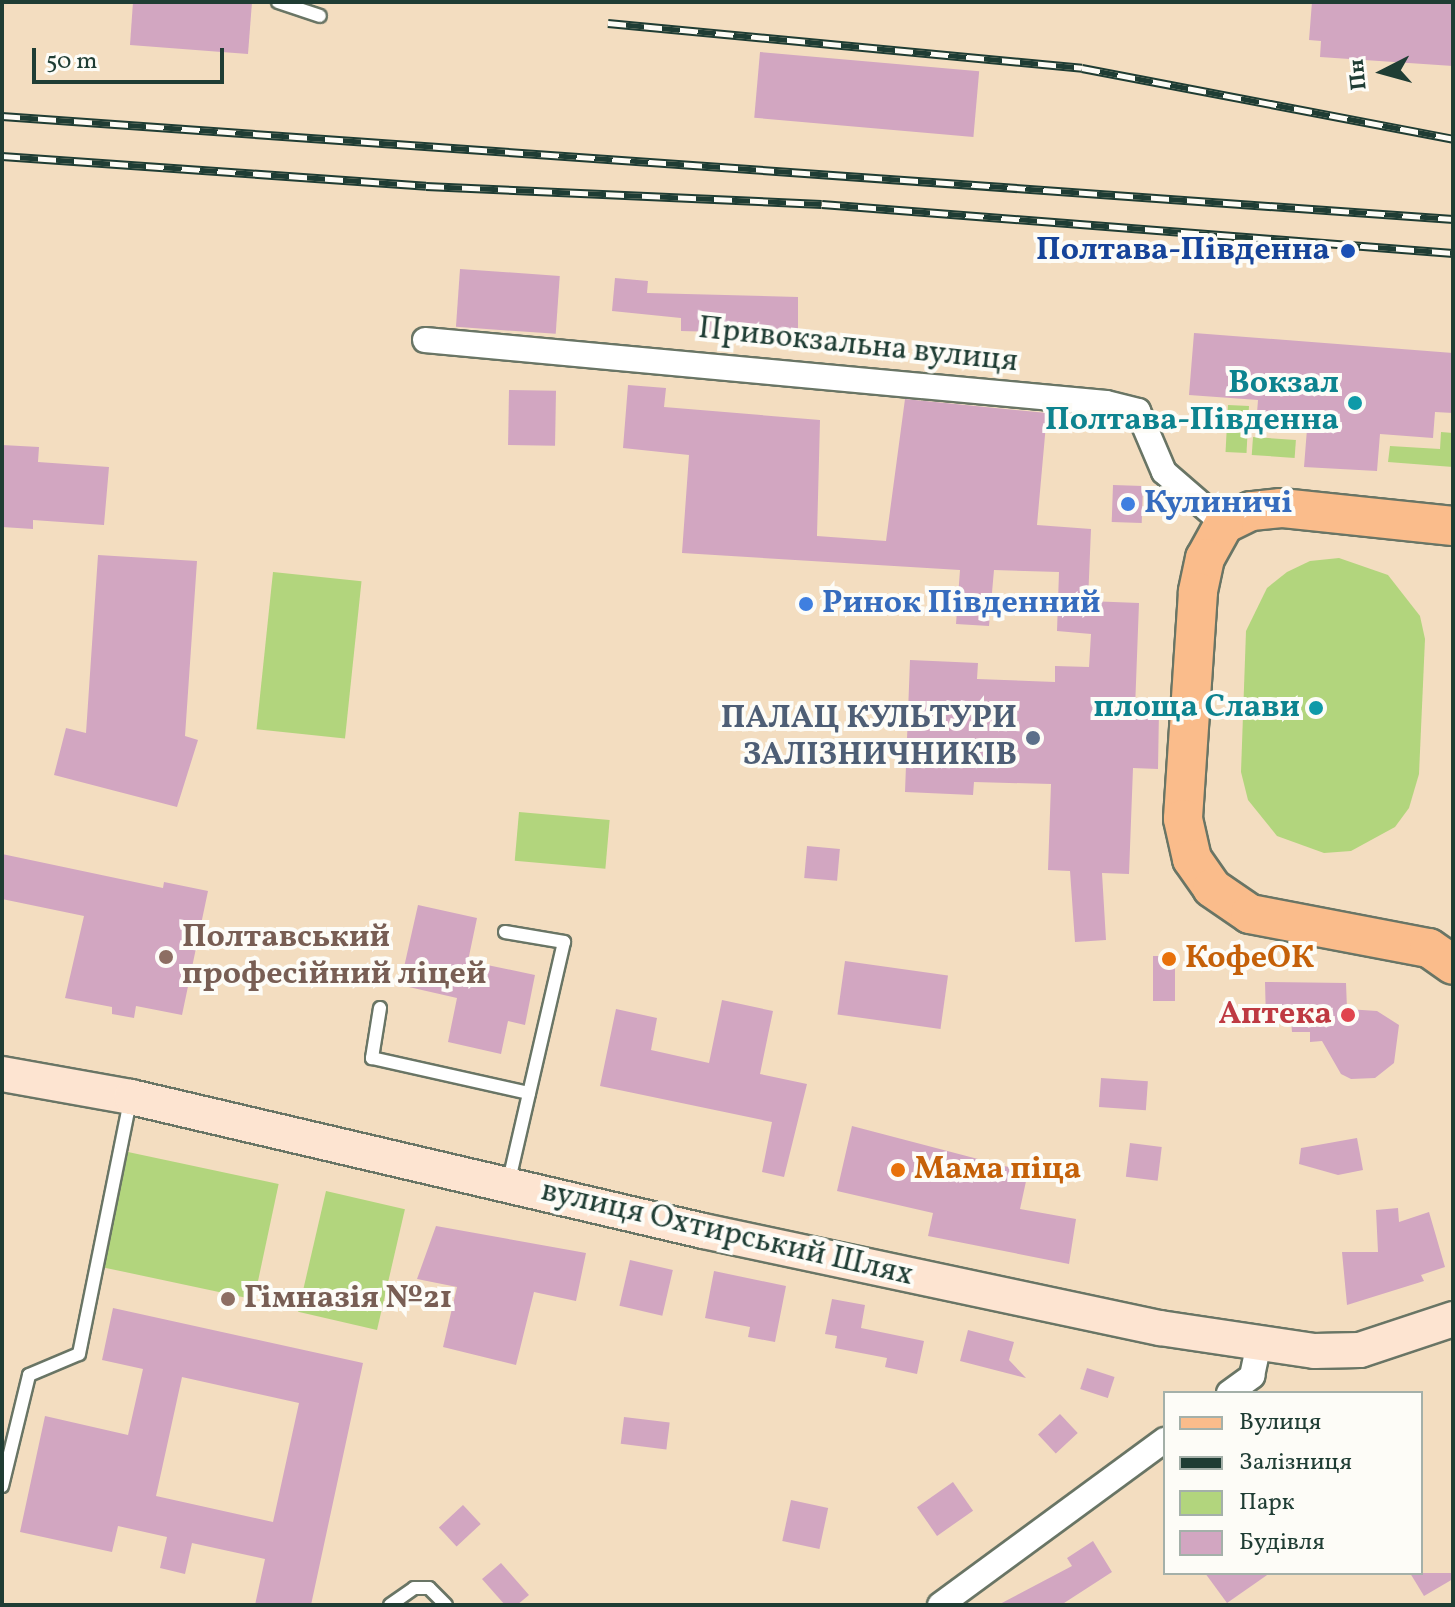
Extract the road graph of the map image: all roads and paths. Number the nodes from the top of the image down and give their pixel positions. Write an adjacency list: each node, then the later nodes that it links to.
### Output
1 (278, 2): 2 (lane)
2 (320, 16)
3 (425, 340): 4 (street, Привокзальна вулиця)
4 (1224, 524): 5 (main road); 7 (main road)
5 (1453, 526)
6 (505, 932): 10 (lane)
7 (1453, 965)
8 (380, 1008): 10 (lane)
9 (2, 1074): 11 (main road, вулиця Охтирський Шлях)
10 (529, 1093): 12 (lane)
11 (131, 1097): 12 (main road, вулиця Охтирський Шлях); 17 (lane)
12 (508, 1184): 14 (main road, вулиця Охтирський Шлях)
13 (1453, 1319): 14 (main road, вулиця Охтирський Шлях)
14 (1259, 1343): 15 (street)
15 (1232, 1391)
16 (1163, 1441): 20 (street)
17 (2, 1486)
18 (390, 1605): 19 (lane)
19 (446, 1605)
20 (940, 1605)

